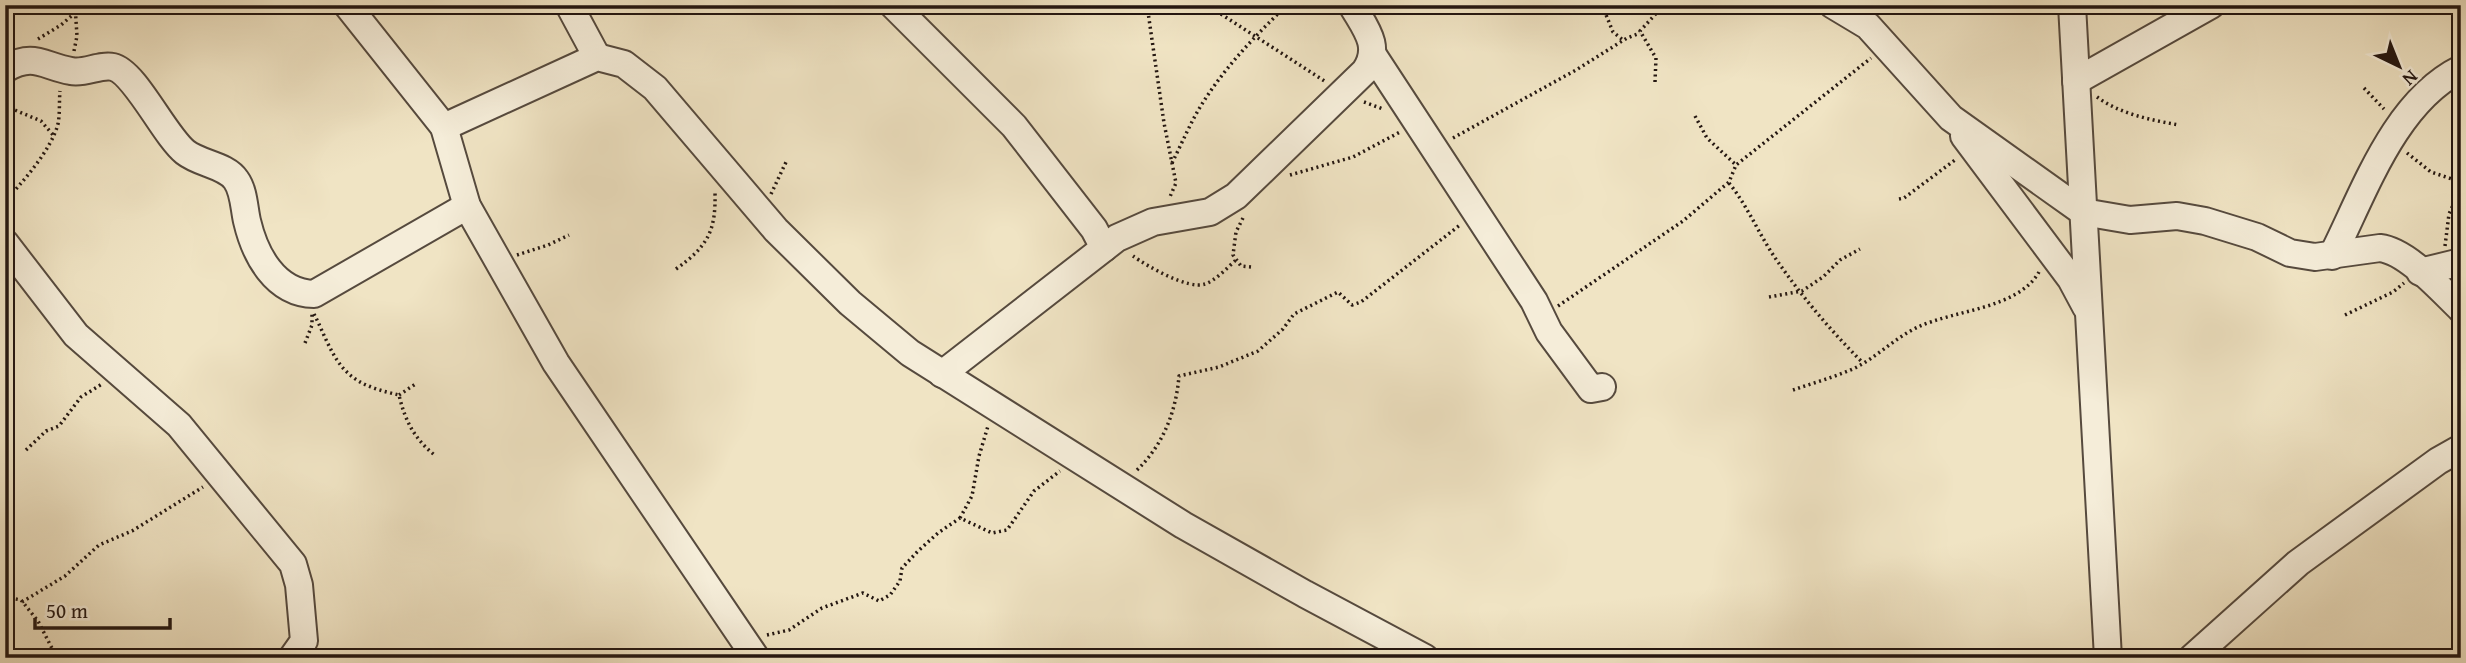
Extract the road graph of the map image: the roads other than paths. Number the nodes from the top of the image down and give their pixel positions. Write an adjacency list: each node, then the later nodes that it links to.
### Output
1 (347, 5): 14 (street)
2 (569, 5): 9 (street)
3 (893, 5): 18 (street)
4 (1352, 5): 8 (street)
5 (1833, 5): 13 (street)
6 (2072, 5): 12 (street)
7 (2211, 5): 12 (street)
8 (1373, 55): 18 (street); 24 (street)
9 (597, 57): 14 (street); 23 (street)
10 (15, 64): 15 (street)
11 (2461, 69): 19 (street)
12 (2076, 81): 16 (street)
13 (1951, 118): 16 (street); 22 (street)
14 (444, 127): 15 (street)
15 (467, 206): 26 (street)
16 (2083, 212): 19 (street); 22 (street)
17 (5, 243): 27 (street)
18 (1107, 246): 23 (street)
19 (2332, 256): 20 (street)
20 (2442, 266): 21 (street)
21 (2461, 309)
22 (2088, 312): 29 (street)
23 (942, 374): 28 (street)
24 (1602, 387)
25 (2461, 448): 30 (street)
26 (749, 648)
27 (292, 658)
28 (1425, 658)
29 (2108, 658)
30 (2192, 658)

